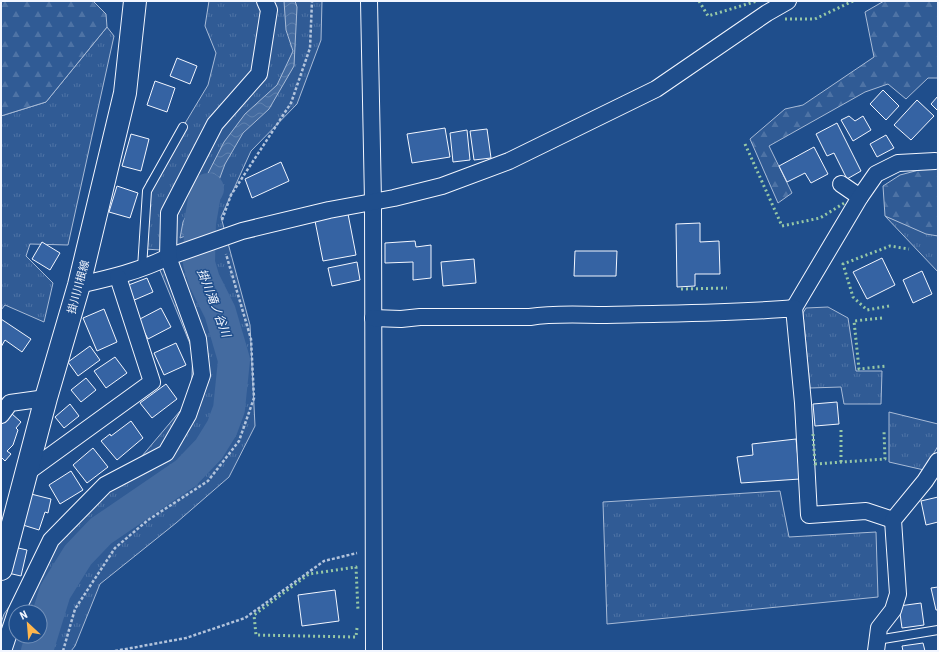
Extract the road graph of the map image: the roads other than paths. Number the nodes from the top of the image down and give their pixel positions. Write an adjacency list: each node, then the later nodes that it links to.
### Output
1 (135, 1): 13 (main road, 掛川川根線)
2 (265, 1): 10 (street)
3 (369, 1): 9 (street)
4 (788, 1): 9 (street)
5 (183, 127): 11 (lane)
6 (935, 161): 8 (street)
7 (842, 184): 8 (street)
8 (860, 197): 14 (street)
9 (373, 201): 10 (street); 15 (street)
10 (174, 255): 11 (street); 24 (street)
11 (142, 268): 12 (street)
12 (118, 277): 13 (street); 19 (street)
13 (80, 285): 16 (main road, 掛川川根線)
14 (794, 308): 15 (street); 20 (street)
15 (373, 318): 25 (street)
16 (46, 398): 17 (street); 19 (main road, 掛川川根線)
17 (1, 415)
18 (938, 460): 20 (street)
19 (25, 474): 21 (main road, 掛川川根線)
20 (893, 520): 23 (street)
21 (1, 569)
22 (938, 630): 23 (lane)
23 (876, 646)
24 (3, 651)
25 (374, 651)

